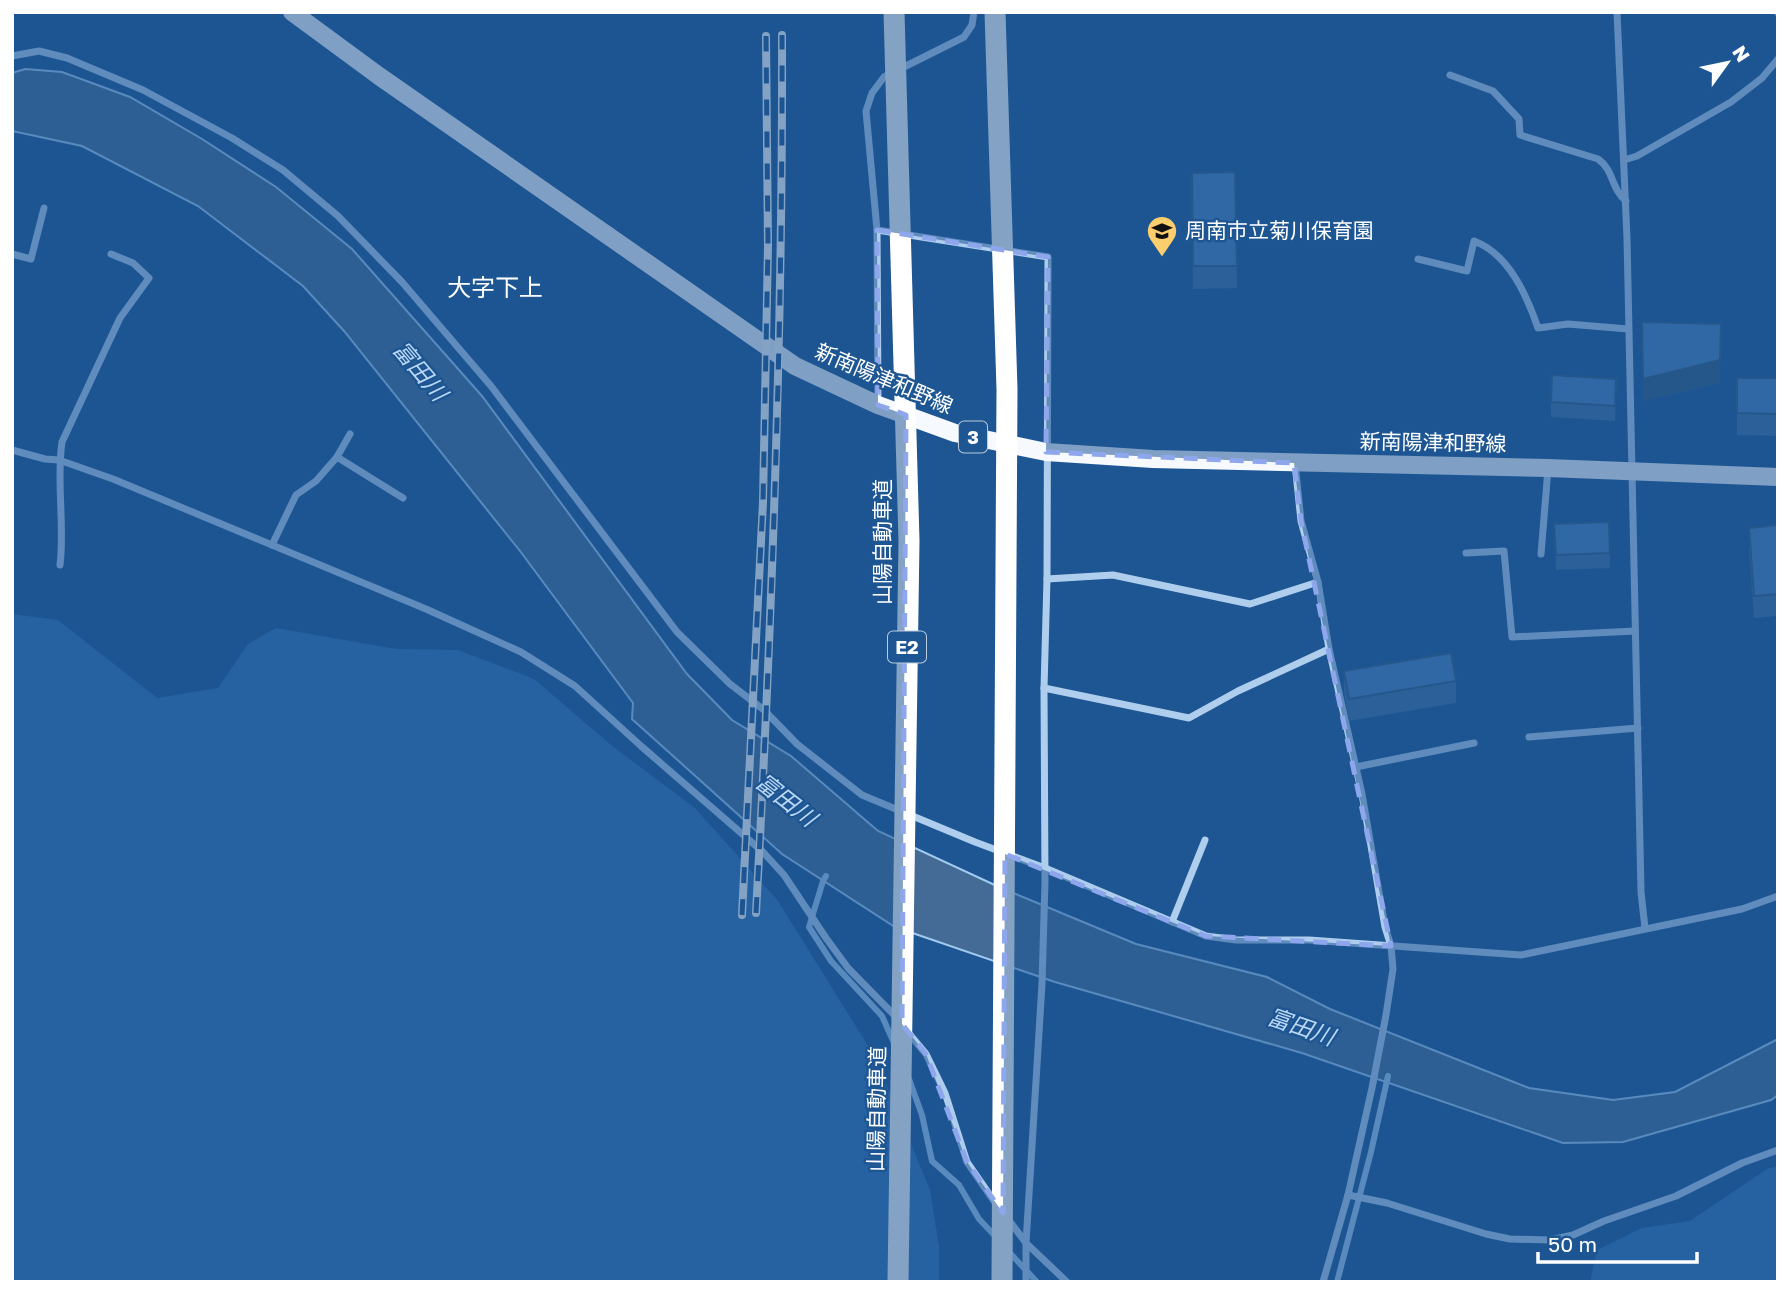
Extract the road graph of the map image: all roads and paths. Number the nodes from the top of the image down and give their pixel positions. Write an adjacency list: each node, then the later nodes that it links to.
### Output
1 (292, 12): 17 (main road, 新南陽津和野線 / 3)
2 (894, 12): 50 (highway, 山陽自動車道 / E2, bridge)
3 (974, 12): 12 (street)
4 (995, 12): 51 (highway, bridge)
5 (1617, 12): 9 (street)
6 (12, 55): 42 (street)
7 (1778, 59): 9 (street)
8 (1450, 75): 10 (street)
9 (1624, 160): 10 (street)
10 (1626, 201): 16 (street)
11 (44, 208): 13 (street)
12 (877, 230): 17 (street); 20 (street)
13 (12, 254)
14 (111, 254): 22 (street)
15 (1418, 259): 16 (street)
16 (1629, 329): 25 (street)
17 (878, 405): 20 (main road, 新南陽津和野線 / 3)
18 (350, 434): 21 (street)
19 (12, 450): 22 (street)
20 (1046, 452): 23 (main road, 新南陽津和野線 / 3); 32 (street)
21 (337, 457): 27 (street); 28 (street)
22 (59, 460): 28 (street); 31 (street)
23 (1294, 463): 24 (main road, 新南陽津和野線 / 3); 33 (street)
24 (1548, 468): 25 (main road, 新南陽津和野線 / 3); 30 (street)
25 (1631, 472): 26 (main road, 新南陽津和野線 / 3); 34 (street)
26 (1778, 477)
27 (404, 498)
28 (272, 545): 49 (street)
29 (1466, 553): 34 (street)
30 (1541, 554)
31 (60, 565)
32 (1047, 579): 33 (street); 36 (street)
33 (1318, 582): 35 (street)
34 (1635, 631): 37 (street)
35 (1329, 649): 36 (street); 40 (street)
36 (1044, 688): 42 (street)
37 (1638, 728): 38 (street); 45 (street)
38 (1529, 737)
39 (1474, 743): 40 (street)
40 (1356, 767): 46 (street)
41 (1205, 840): 44 (street)
42 (1045, 868): 44 (street); 49 (street)
43 (1778, 896): 45 (street)
44 (1172, 922): 46 (street)
45 (1645, 928): 46 (street)
46 (1391, 946): 48 (street)
47 (1778, 1150): 48 (street)
48 (1348, 1195): 54 (street)
49 (1026, 1243): 52 (street); 53 (street)
50 (898, 1282)
51 (1002, 1282)
52 (1026, 1282)
53 (1068, 1282)
54 (1323, 1282)

